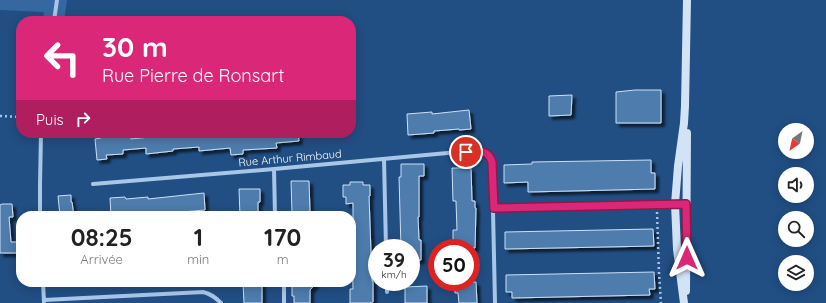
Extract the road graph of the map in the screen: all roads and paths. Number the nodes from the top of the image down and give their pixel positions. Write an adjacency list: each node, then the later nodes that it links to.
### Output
1 (56, 0): 3 (street)
2 (687, 0): 4 (main road)
3 (54, 16)
4 (685, 106): 12 (main road); 13 (main road)
5 (0, 116): 6 (path)
6 (16, 117)
7 (41, 138): 15 (street)
8 (384, 159): 9 (street, Rue Arthur Rimbaud); 14 (street, Rue Arthur Rimbaud); 17 (street)
9 (274, 169): 10 (street, Rue Arthur Rimbaud); 16 (street)
10 (93, 184)
11 (657, 204): 12 (street); 14 (street); 24 (path)
12 (675, 204): 13 (street); 25 (main road)
13 (686, 204): 25 (main road)
14 (494, 208): 23 (street)
15 (40, 211)
16 (275, 211)
17 (386, 239)
18 (43, 287): 20 (street)
19 (284, 287): 22 (street)
20 (44, 302): 21 (street)
21 (221, 303)
22 (284, 303)
23 (496, 303)
24 (662, 303)
25 (685, 303)

